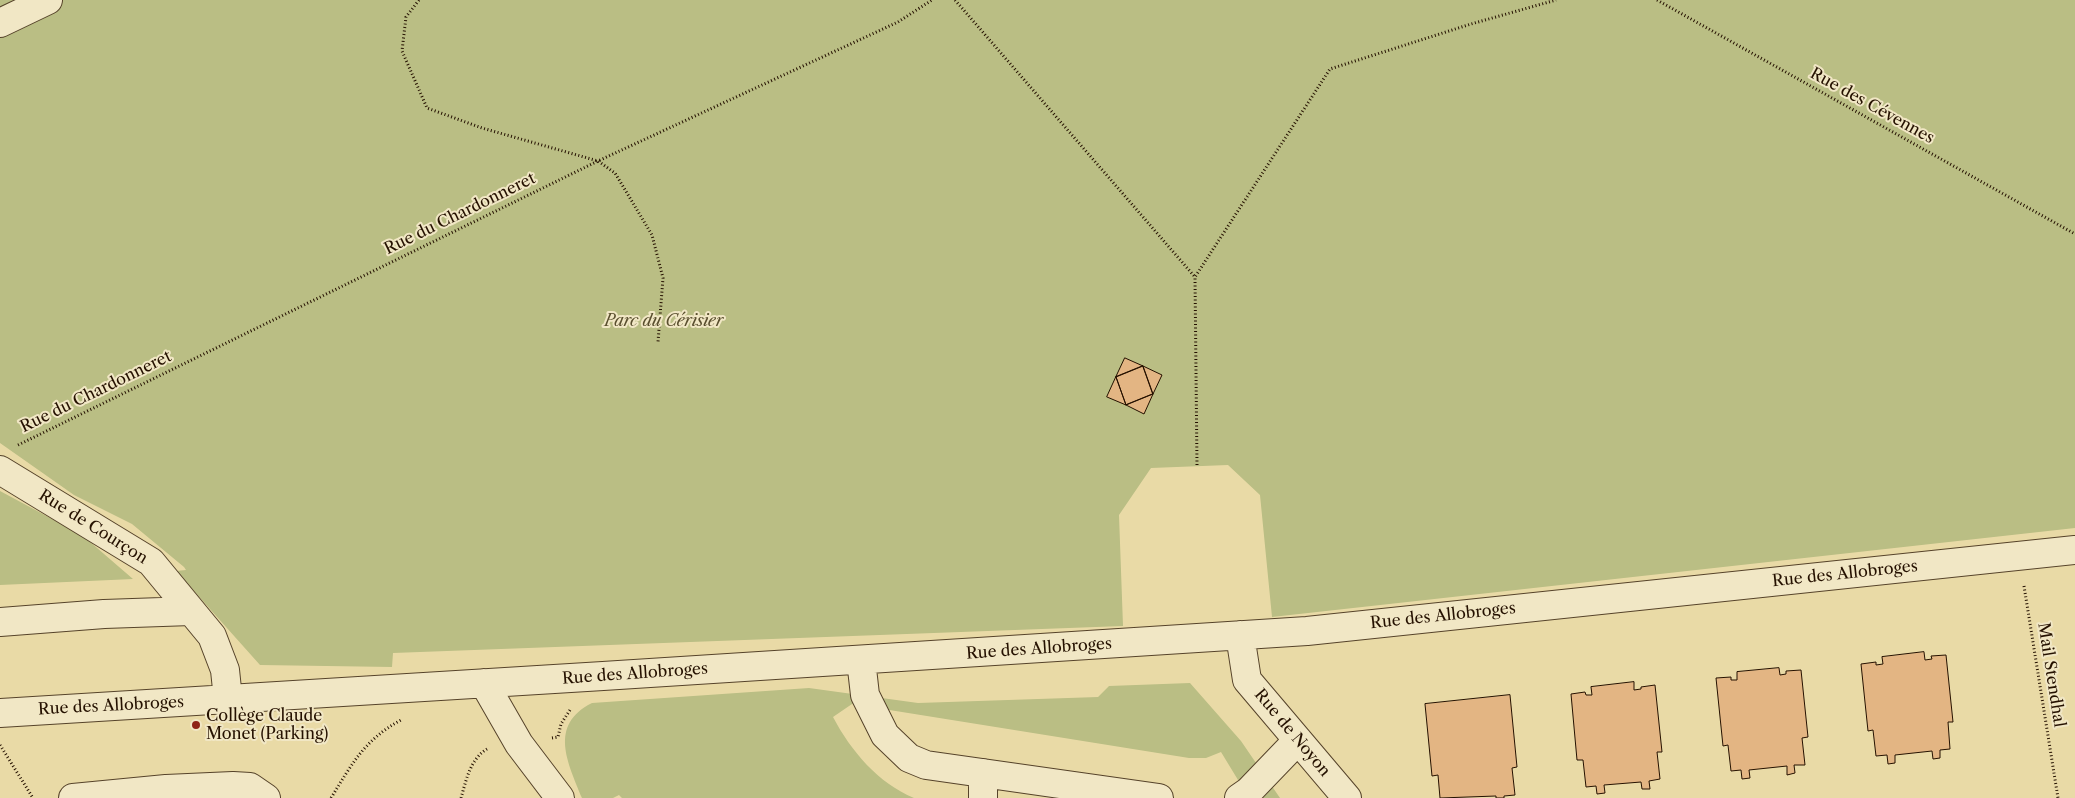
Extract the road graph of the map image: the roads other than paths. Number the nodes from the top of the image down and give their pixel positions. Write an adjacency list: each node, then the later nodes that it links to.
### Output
1 (48, 0): 2 (street)
2 (0, 23)
3 (4, 459): 5 (street, Rue de Courçon)
4 (2075, 550): 7 (street, Rue des Allobroges)
5 (191, 611): 6 (street); 10 (street, Rue de Courçon)
6 (0, 622)
7 (1240, 635): 8 (street, Rue des Allobroges); 12 (street, Rue de Noyon)
8 (860, 660): 9 (street, Rue des Allobroges); 13 (street)
9 (484, 683): 10 (street, Rue des Allobroges); 16 (street)
10 (228, 699): 11 (street, Rue des Allobroges)
11 (0, 713)
12 (1298, 740): 18 (street); 19 (street, Rue de Noyon)
13 (983, 786): 17 (street)
14 (74, 798): 15 (street)
15 (266, 798)
16 (560, 798)
17 (1159, 798)
18 (1238, 798)
19 (1347, 798)

